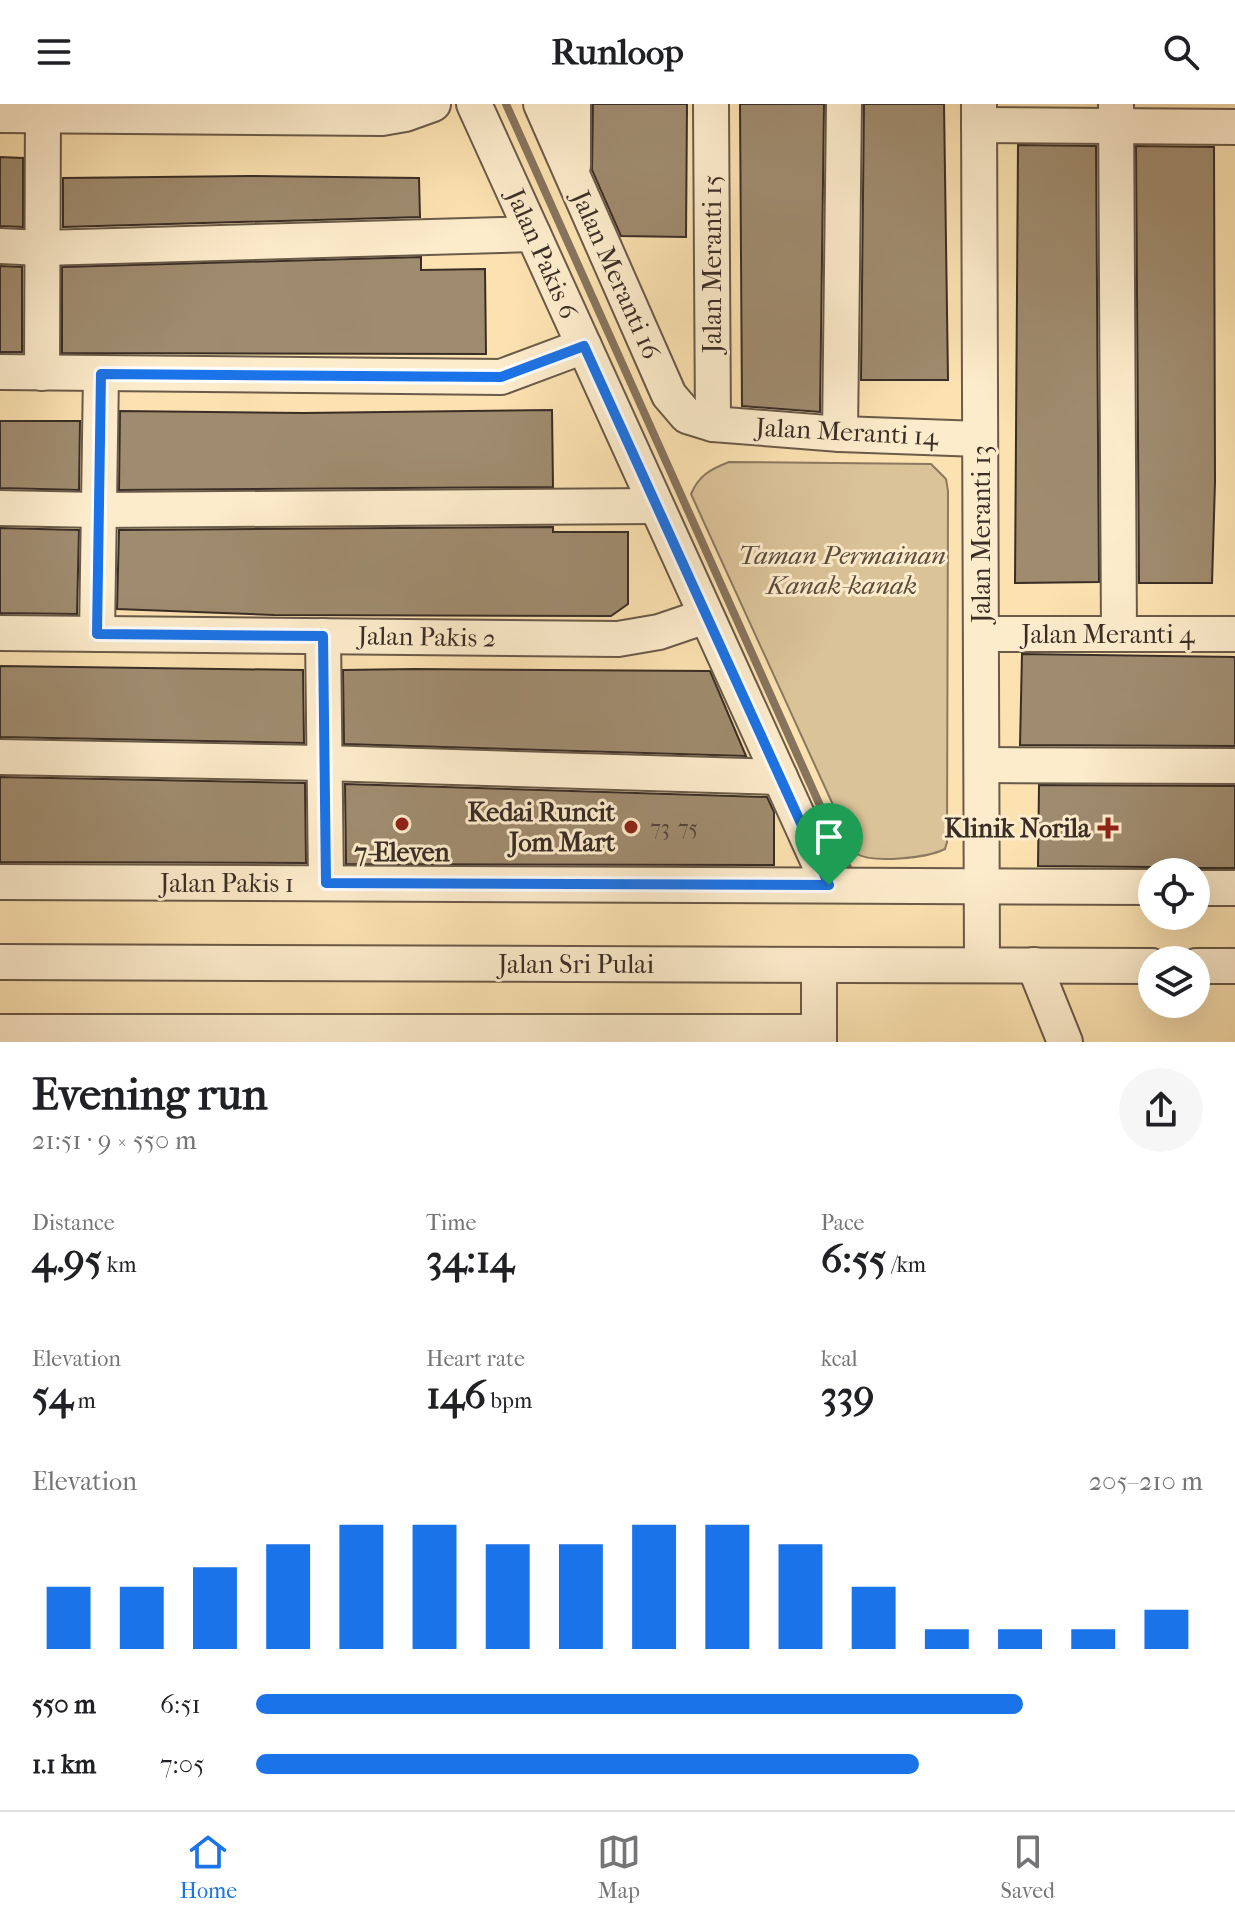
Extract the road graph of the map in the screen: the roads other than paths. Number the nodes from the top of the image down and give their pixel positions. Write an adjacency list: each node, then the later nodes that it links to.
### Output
1 (433, 104): 7 (street)
2 (474, 104): 13 (street, Jalan Pakis 6)
3 (541, 104): 12 (street, Jalan Meranti 16)
4 (573, 104): 12 (street)
5 (711, 104): 20 (street, Jalan Meranti 15)
6 (844, 104): 21 (street)
7 (43, 110): 8 (street); 15 (street)
8 (0, 115)
9 (979, 115): 10 (street); 22 (street, Jalan Meranti 13)
10 (1116, 115): 11 (street); 30 (street)
11 (1235, 127)
12 (572, 178): 20 (street, Jalan Meranti 16)
13 (533, 234): 15 (street); 16 (street, Jalan Pakis 6)
14 (0, 246): 15 (street)
15 (42, 248): 18 (street)
16 (584, 346): 19 (street); 23 (street, Jalan Pakis 6)
17 (0, 372): 18 (street)
18 (42, 373): 19 (street)
19 (101, 374): 25 (street)
20 (713, 424): 21 (street, Jalan Meranti 14)
21 (840, 434): 22 (street, Jalan Meranti 14)
22 (980, 439): 29 (street, Jalan Meranti 13)
23 (656, 506): 25 (street); 26 (street, Jalan Pakis 6)
24 (0, 508): 25 (street)
25 (98, 510): 28 (street)
26 (706, 616): 32 (street, Jalan Pakis 2); 37 (street, Jalan Pakis 6)
27 (0, 633): 28 (street, Jalan Pakis 2)
28 (97, 634): 32 (street, Jalan Pakis 2)
29 (981, 634): 30 (street, Jalan Meranti 4); 35 (street, Jalan Meranti 13)
30 (1119, 634): 31 (street, Jalan Meranti 4)
31 (1235, 634)
32 (323, 636): 34 (street)
33 (0, 757): 34 (street)
34 (324, 763): 37 (street); 39 (street)
35 (982, 765): 36 (street); 41 (street, Jalan Meranti 13)
36 (1235, 766)
37 (780, 777): 40 (street, Jalan Pakis 6)
38 (0, 882): 39 (street, Jalan Pakis 1)
39 (326, 883): 40 (street, Jalan Pakis 1)
40 (829, 885): 41 (street, Jalan Pakis 1)
41 (982, 885): 42 (street, Jalan Pakis 1); 47 (street, Jalan Meranti 13)
42 (1138, 887)
43 (1210, 888): 44 (street)
44 (1235, 888)
45 (0, 962): 46 (street, Jalan Sri Pulai)
46 (819, 965): 47 (street, Jalan Sri Pulai); 54 (street)
47 (982, 965): 48 (street, Jalan Sri Pulai)
48 (1034, 965): 49 (street, Jalan Sri Pulai); 55 (street)
49 (1138, 966)
50 (1210, 966): 51 (street)
51 (1235, 966)
52 (0, 1032): 53 (street)
53 (384, 1037): 54 (street)
54 (819, 1037)
55 (1065, 1042)

